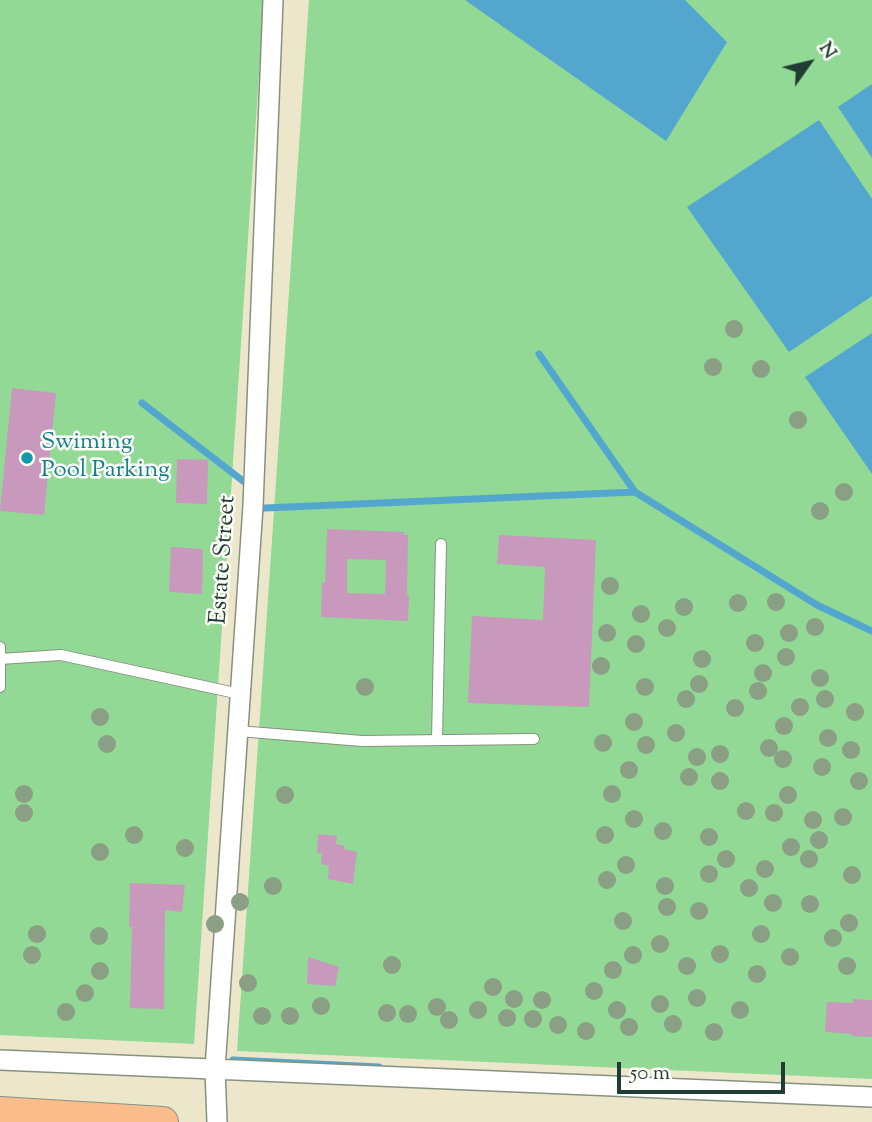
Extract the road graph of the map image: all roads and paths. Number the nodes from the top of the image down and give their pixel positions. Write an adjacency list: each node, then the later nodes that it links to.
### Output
1 (273, 0): 6 (street, Estate Street)
2 (441, 544): 9 (lane)
3 (0, 647): 4 (lane)
4 (0, 659): 5 (lane); 6 (lane)
5 (0, 687)
6 (240, 694): 7 (street, Estate Street)
7 (238, 731): 9 (lane); 11 (street, Estate Street)
8 (534, 739): 9 (lane)
9 (437, 740)
10 (0, 1060): 11 (street)
11 (215, 1069): 12 (street); 15 (street, Estate Street)
12 (872, 1097)
13 (0, 1112): 14 (main road)
14 (163, 1122)
15 (218, 1122)

